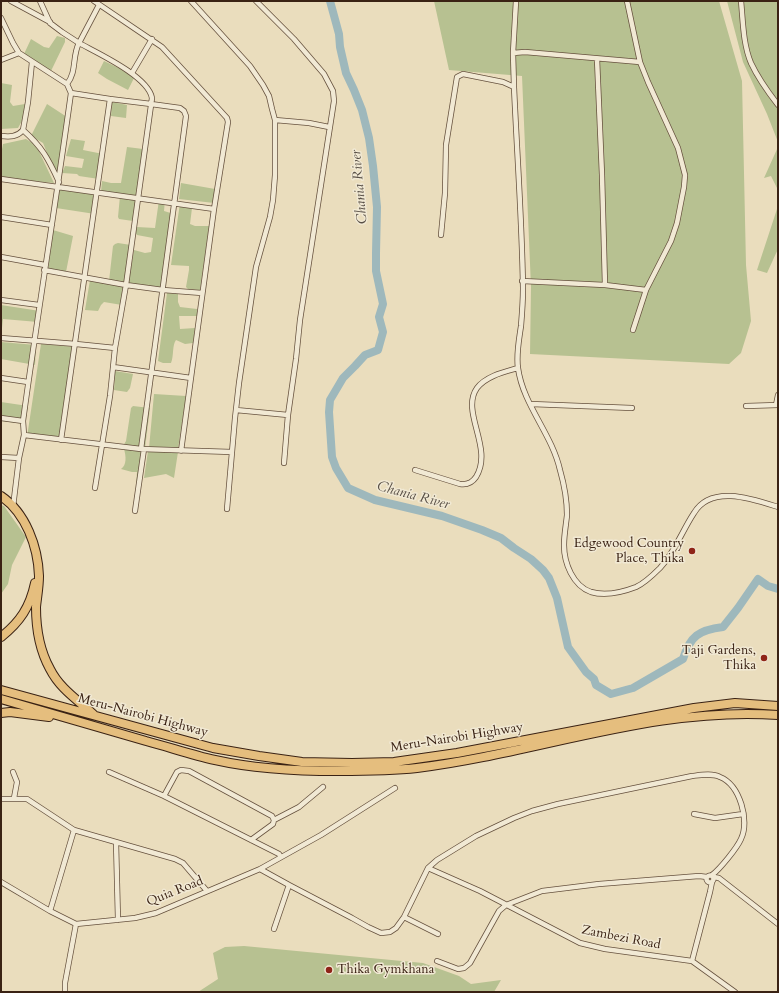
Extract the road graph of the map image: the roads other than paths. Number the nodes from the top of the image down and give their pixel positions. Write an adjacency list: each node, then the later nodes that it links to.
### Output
1 (11, 1): 11 (street)
2 (40, 1): 11 (street)
3 (94, 1): 9 (street)
4 (190, 1): 27 (street)
5 (256, 1): 28 (street)
6 (516, 1): 14 (street)
7 (627, 1): 19 (street)
8 (741, 1): 26 (street)
9 (100, 5): 12 (street); 13 (street)
10 (1, 18): 15 (street)
11 (50, 23): 13 (street)
12 (152, 39): 20 (street); 36 (street)
13 (79, 43): 20 (street); 21 (street)
14 (513, 52): 16 (street); 22 (street)
15 (19, 54): 17 (street); 18 (street)
16 (597, 59): 19 (street); 45 (street)
17 (1, 60)
18 (32, 62): 21 (street); 29 (street)
19 (640, 62): 47 (street)
20 (132, 73): 25 (street)
21 (67, 84): 23 (street)
22 (514, 87): 39 (street); 43 (street)
23 (71, 93): 24 (street); 32 (street)
24 (110, 100): 25 (street); 33 (street)
25 (151, 104): 34 (street); 35 (street)
26 (778, 105)
27 (275, 120): 28 (street); 67 (street)
28 (329, 127): 68 (street)
29 (23, 130): 30 (street); 32 (street)
30 (1, 136)
31 (1, 179): 32 (street)
32 (58, 184): 33 (street); 38 (street)
33 (98, 192): 34 (street); 42 (street)
34 (137, 198): 35 (street); 44 (street)
35 (175, 203): 36 (street); 46 (street)
36 (214, 210): 48 (street)
37 (1, 217): 38 (street)
38 (52, 225): 41 (street)
39 (441, 235)
40 (1, 257): 41 (street)
41 (45, 267): 42 (street); 50 (street)
42 (85, 277): 44 (street); 54 (street)
43 (522, 281): 45 (street); 57 (street)
44 (126, 285): 46 (street); 55 (street)
45 (605, 285): 47 (street)
46 (163, 290): 48 (street); 58 (street)
47 (646, 290): 51 (street)
48 (202, 293): 60 (street)
49 (1, 300): 50 (street)
50 (39, 305): 53 (street)
51 (633, 330)
52 (1, 338): 53 (street)
53 (34, 341): 54 (street); 61 (street)
54 (76, 344): 55 (street); 72 (street)
55 (115, 348): 56 (street)
56 (113, 367): 58 (street); 73 (street)
57 (518, 368): 63 (street); 80 (street)
58 (152, 373): 60 (street); 74 (street)
59 (1, 378): 61 (street)
60 (191, 378): 75 (street)
61 (28, 382): 70 (street)
62 (778, 395): 64 (street)
63 (531, 404): 66 (street); 84 (street)
64 (777, 405): 65 (street)
65 (746, 406)
66 (632, 408)
67 (236, 410): 68 (street); 76 (street)
68 (288, 416): 79 (street)
69 (1, 418): 70 (street)
70 (23, 421): 71 (street)
71 (24, 435): 72 (street); 78 (street)
72 (61, 440): 73 (street)
73 (102, 444): 74 (street); 81 (street)
74 (143, 449): 75 (street); 86 (street)
75 (181, 451): 76 (street)
76 (232, 452): 85 (street)
77 (1, 457): 78 (street)
78 (19, 458): 83 (street)
79 (284, 463)
80 (415, 470)
81 (96, 488)
82 (1, 496): 83 (highway)
83 (13, 507): 87 (highway)
84 (778, 507)
85 (228, 509)
86 (135, 512)
87 (37, 559): 88 (highway); 94 (highway)
88 (1, 637)
89 (1, 690): 94 (highway, Meru-Nairobi Highway)
90 (1, 699): 95 (highway, Meru-Nairobi Highway)
91 (778, 706): 94 (highway, Meru-Nairobi Highway)
92 (1, 713): 95 (highway)
93 (778, 715): 95 (highway, Meru-Nairobi Highway)
94 (95, 716)
95 (68, 718)
96 (13, 772): 101 (street)
97 (109, 772): 100 (street)
98 (323, 787): 105 (street)
99 (395, 788): 109 (street, Quia Road)
100 (164, 796): 105 (street); 107 (street)
101 (14, 798): 102 (street); 106 (street)
102 (1, 799)
103 (694, 814): 104 (street)
104 (744, 814): 110 (street); 112 (street)
105 (274, 820): 107 (street)
106 (74, 830): 108 (street); 117 (street)
107 (251, 840): 109 (street)
108 (116, 842): 115 (street); 119 (street)
109 (281, 857): 111 (street, Quia Road)
110 (428, 868): 116 (street, Zambezi Road); 118 (street)
111 (260, 869): 114 (street); 115 (street, Quia Road)
112 (711, 878): 116 (street); 121 (street); 125 (street)
113 (1, 882): 117 (street)
114 (289, 885): 118 (street); 122 (street)
115 (207, 891): 119 (street, Quia Road)
116 (506, 905): 124 (street); 125 (street, Zambezi Road)
117 (50, 912): 120 (street)
118 (404, 917): 123 (street)
119 (118, 920): 120 (street, Quia Road)
120 (76, 924): 126 (street)
121 (778, 924)
122 (274, 929)
123 (438, 934)
124 (437, 961)
125 (692, 961): 127 (street)
126 (65, 992)
127 (735, 992)

